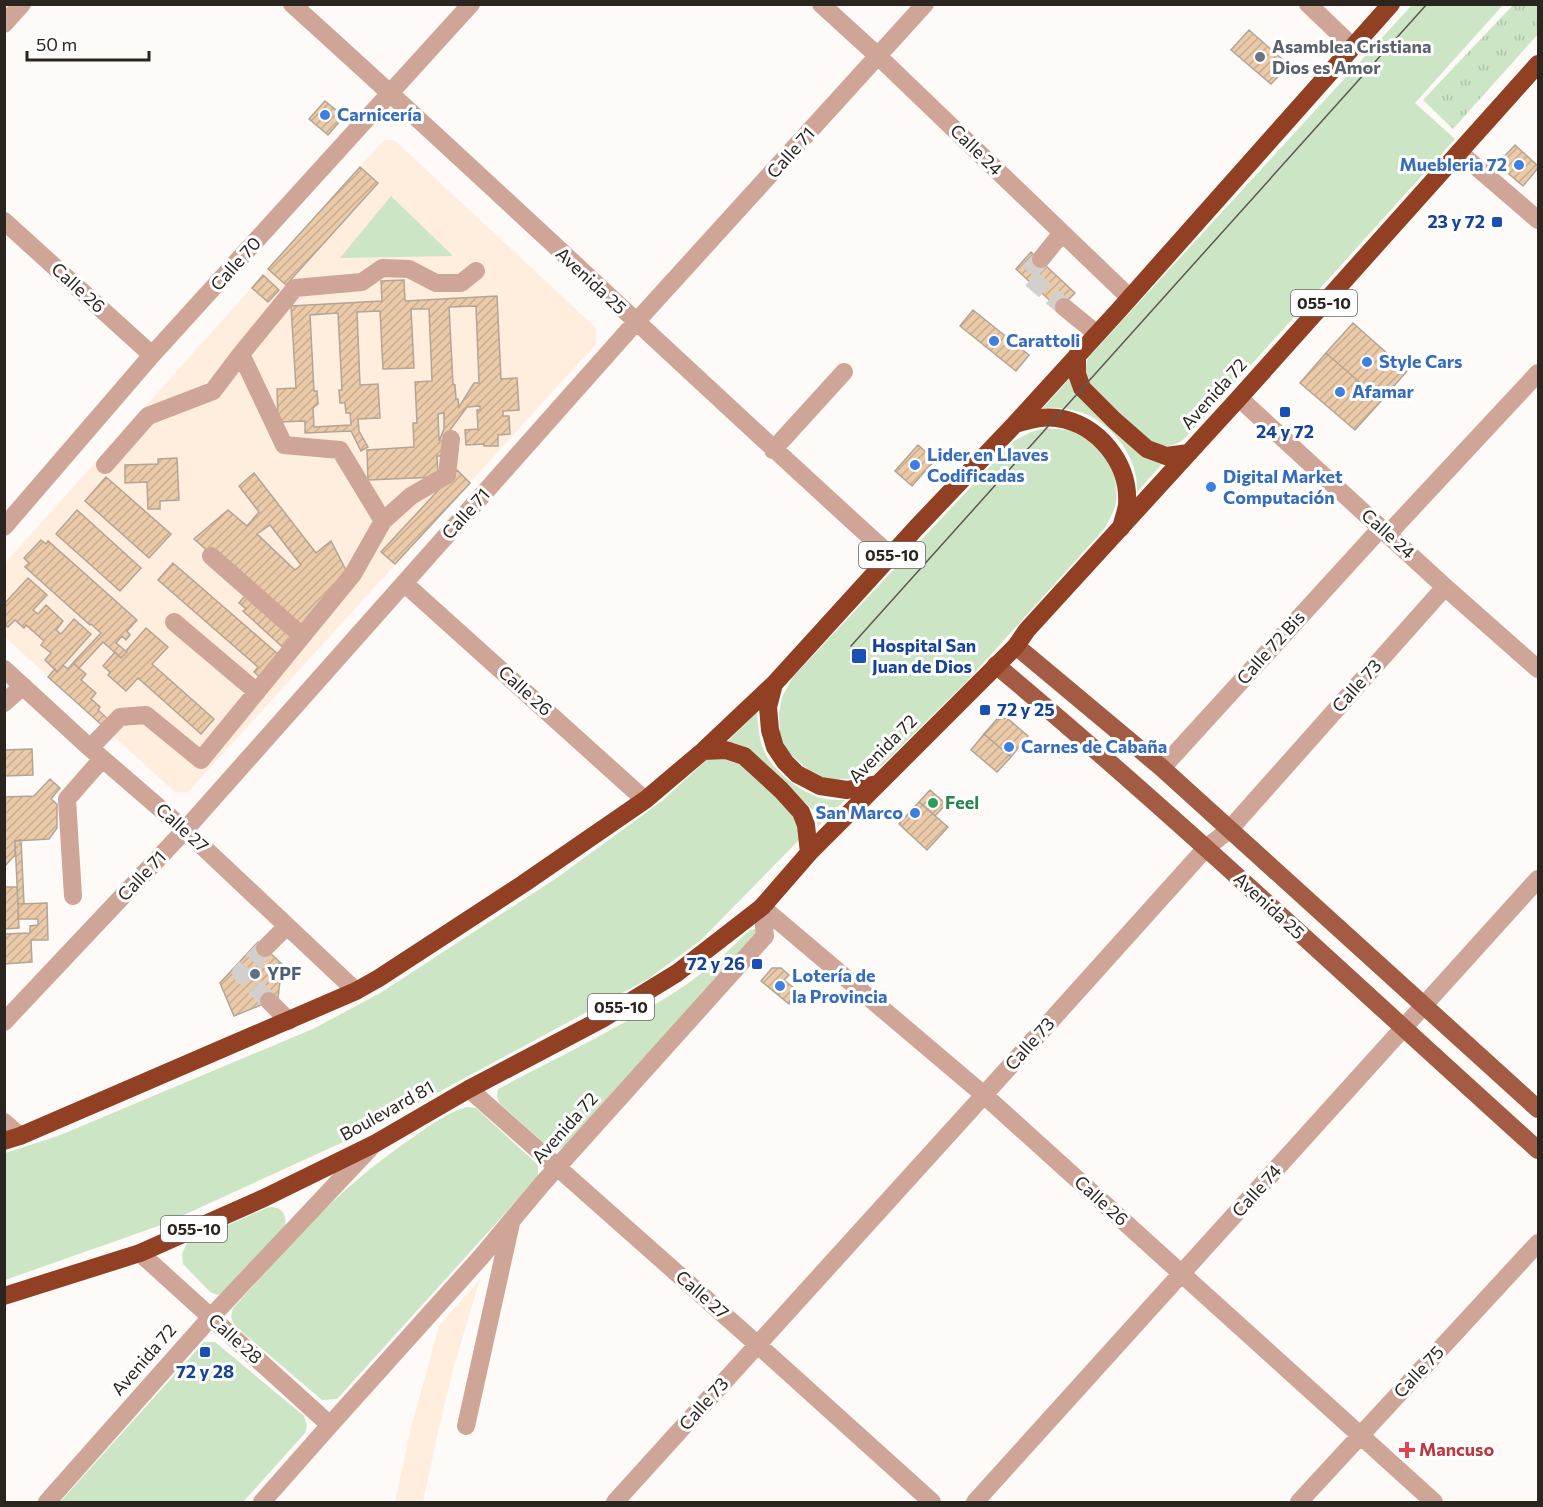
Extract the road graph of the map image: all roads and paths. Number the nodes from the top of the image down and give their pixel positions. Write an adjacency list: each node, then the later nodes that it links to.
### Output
1 (22, 4): 8 (street)
2 (292, 4): 12 (street, Avenida 25)
3 (471, 4): 12 (street, Calle 70)
4 (821, 4): 10 (street, Calle 24)
5 (925, 4): 10 (street, Calle 71)
6 (1308, 4): 9 (street)
7 (1391, 4): 9 (highway, 055-10)
8 (4, 24)
9 (1353, 47): 19 (highway, 055-10)
10 (878, 56): 16 (street, Calle 24); 21 (street, Calle 71)
11 (1539, 64): 13 (highway, Avenida 72 / 055-10)
12 (391, 93): 21 (street, Avenida 25); 24 (street, Calle 70)
13 (1459, 152): 14 (street); 28 (highway, Avenida 72 / 055-10)
14 (1539, 220)
15 (4, 221): 24 (street, Calle 26)
16 (1062, 233): 17 (street); 19 (street, Calle 24)
17 (1041, 259)
18 (476, 271): 23 (street)
19 (1129, 297): 22 (highway, 055-10)
20 (1064, 307): 22 (street)
21 (636, 322): 31 (street, Avenida 25); 40 (street, Calle 71)
22 (1097, 334): 25 (highway, 055-10)
23 (241, 354): 33 (street); 34 (street)
24 (152, 355): 35 (street, Calle 70)
25 (1077, 355): 29 (highway, 055-10); 32 (highway)
26 (844, 372): 31 (street)
27 (1539, 373): 37 (street)
28 (1239, 398): 32 (highway, Avenida 72 / 055-10); 37 (street, Calle 24)
29 (1015, 424): 36 (highway); 39 (highway, 055-10)
30 (451, 439): 34 (street)
31 (773, 450): 39 (street, Avenida 25)
32 (1189, 453): 36 (highway, Avenida 72 / 055-10)
33 (105, 465)
34 (383, 521): 43 (street)
35 (4, 526)
36 (1120, 529): 44 (highway, Avenida 72 / 055-10)
37 (1385, 531): 41 (street, Calle 24); 54 (street, Calle 72 Bis)
38 (211, 556): 43 (street)
39 (891, 556): 48 (highway, 055-10)
40 (404, 583): 56 (street, Calle 26); 57 (street, Calle 71)
41 (1446, 587): 47 (street, Calle 24); 58 (street, Calle 73)
42 (174, 622): 50 (street)
43 (302, 636): 50 (street)
44 (1016, 646): 45 (highway, Avenida 72 / 055-10); 54 (main road, Avenida 25)
45 (996, 665): 55 (highway, Avenida 72 / 055-10); 59 (main road, Avenida 25)
46 (4, 669): 49 (street, Calle 27)
47 (1539, 669)
48 (774, 684): 52 (highway, 055-10); 55 (highway)
49 (23, 686): 51 (street); 53 (street, Calle 27)
50 (257, 692): 53 (street)
51 (4, 703)
52 (703, 751): 56 (highway, 055-10); 60 (highway)
53 (96, 754): 57 (street, Calle 27); 62 (street)
54 (1161, 768): 58 (main road, Avenida 25)
55 (877, 784): 60 (highway, Avenida 72 / 055-10)
56 (645, 800): 66 (highway, 055-10)
57 (185, 830): 64 (street, Calle 27); 70 (street, Calle 71)
58 (1229, 830): 59 (street, Calle 73); 68 (main road, Avenida 25)
59 (1206, 848): 71 (main road, Avenida 25); 73 (street, Calle 73)
60 (809, 853): 63 (highway, Avenida 72 / 055-10)
61 (1539, 879): 68 (street, Calle 74)
62 (73, 896)
63 (762, 907): 72 (highway, Boulevard 81 / 055-10); 73 (street, Calle 26); 79 (street, Avenida 72)
64 (286, 926): 65 (street); 66 (street, Calle 27)
65 (265, 948)
66 (356, 992): 69 (highway, 055-10)
67 (269, 1001): 69 (street)
68 (1424, 1006): 71 (street, Calle 74); 74 (main road, Avenida 25)
69 (289, 1021): 76 (highway, 055-10)
70 (4, 1022)
71 (1403, 1029): 78 (main road, Avenida 25); 83 (street, Calle 74)
72 (469, 1089): 77 (highway, Boulevard 81 / 055-10); 79 (street, Calle 27)
73 (984, 1095): 83 (street, Calle 26); 86 (street, Calle 73)
74 (1539, 1109)
75 (4, 1122): 76 (street)
76 (12, 1138)
77 (376, 1143): 82 (highway, Boulevard 81 / 055-10); 85 (street, Avenida 72)
78 (1539, 1150)
79 (557, 1168): 80 (street, Avenida 72); 86 (street, Calle 27)
80 (513, 1218): 87 (street, Avenida 72); 88 (street)
81 (1539, 1243): 89 (street, Calle 75)
82 (140, 1253): 84 (highway, Boulevard 81 / 055-10); 85 (street, Calle 28)
83 (1182, 1274): 89 (street, Calle 26); 94 (street, Calle 74)
84 (4, 1296)
85 (211, 1317): 87 (street, Calle 28); 90 (street, Avenida 72)
86 (758, 1345): 92 (street, Calle 73); 93 (street, Calle 27)
87 (330, 1425): 91 (street, Avenida 72)
88 (466, 1426)
89 (1360, 1436): 95 (street, Calle 75); 96 (street, Calle 26)
90 (46, 1503)
91 (262, 1503)
92 (615, 1503)
93 (932, 1503)
94 (975, 1503)
95 (1299, 1503)
96 (1434, 1503)

